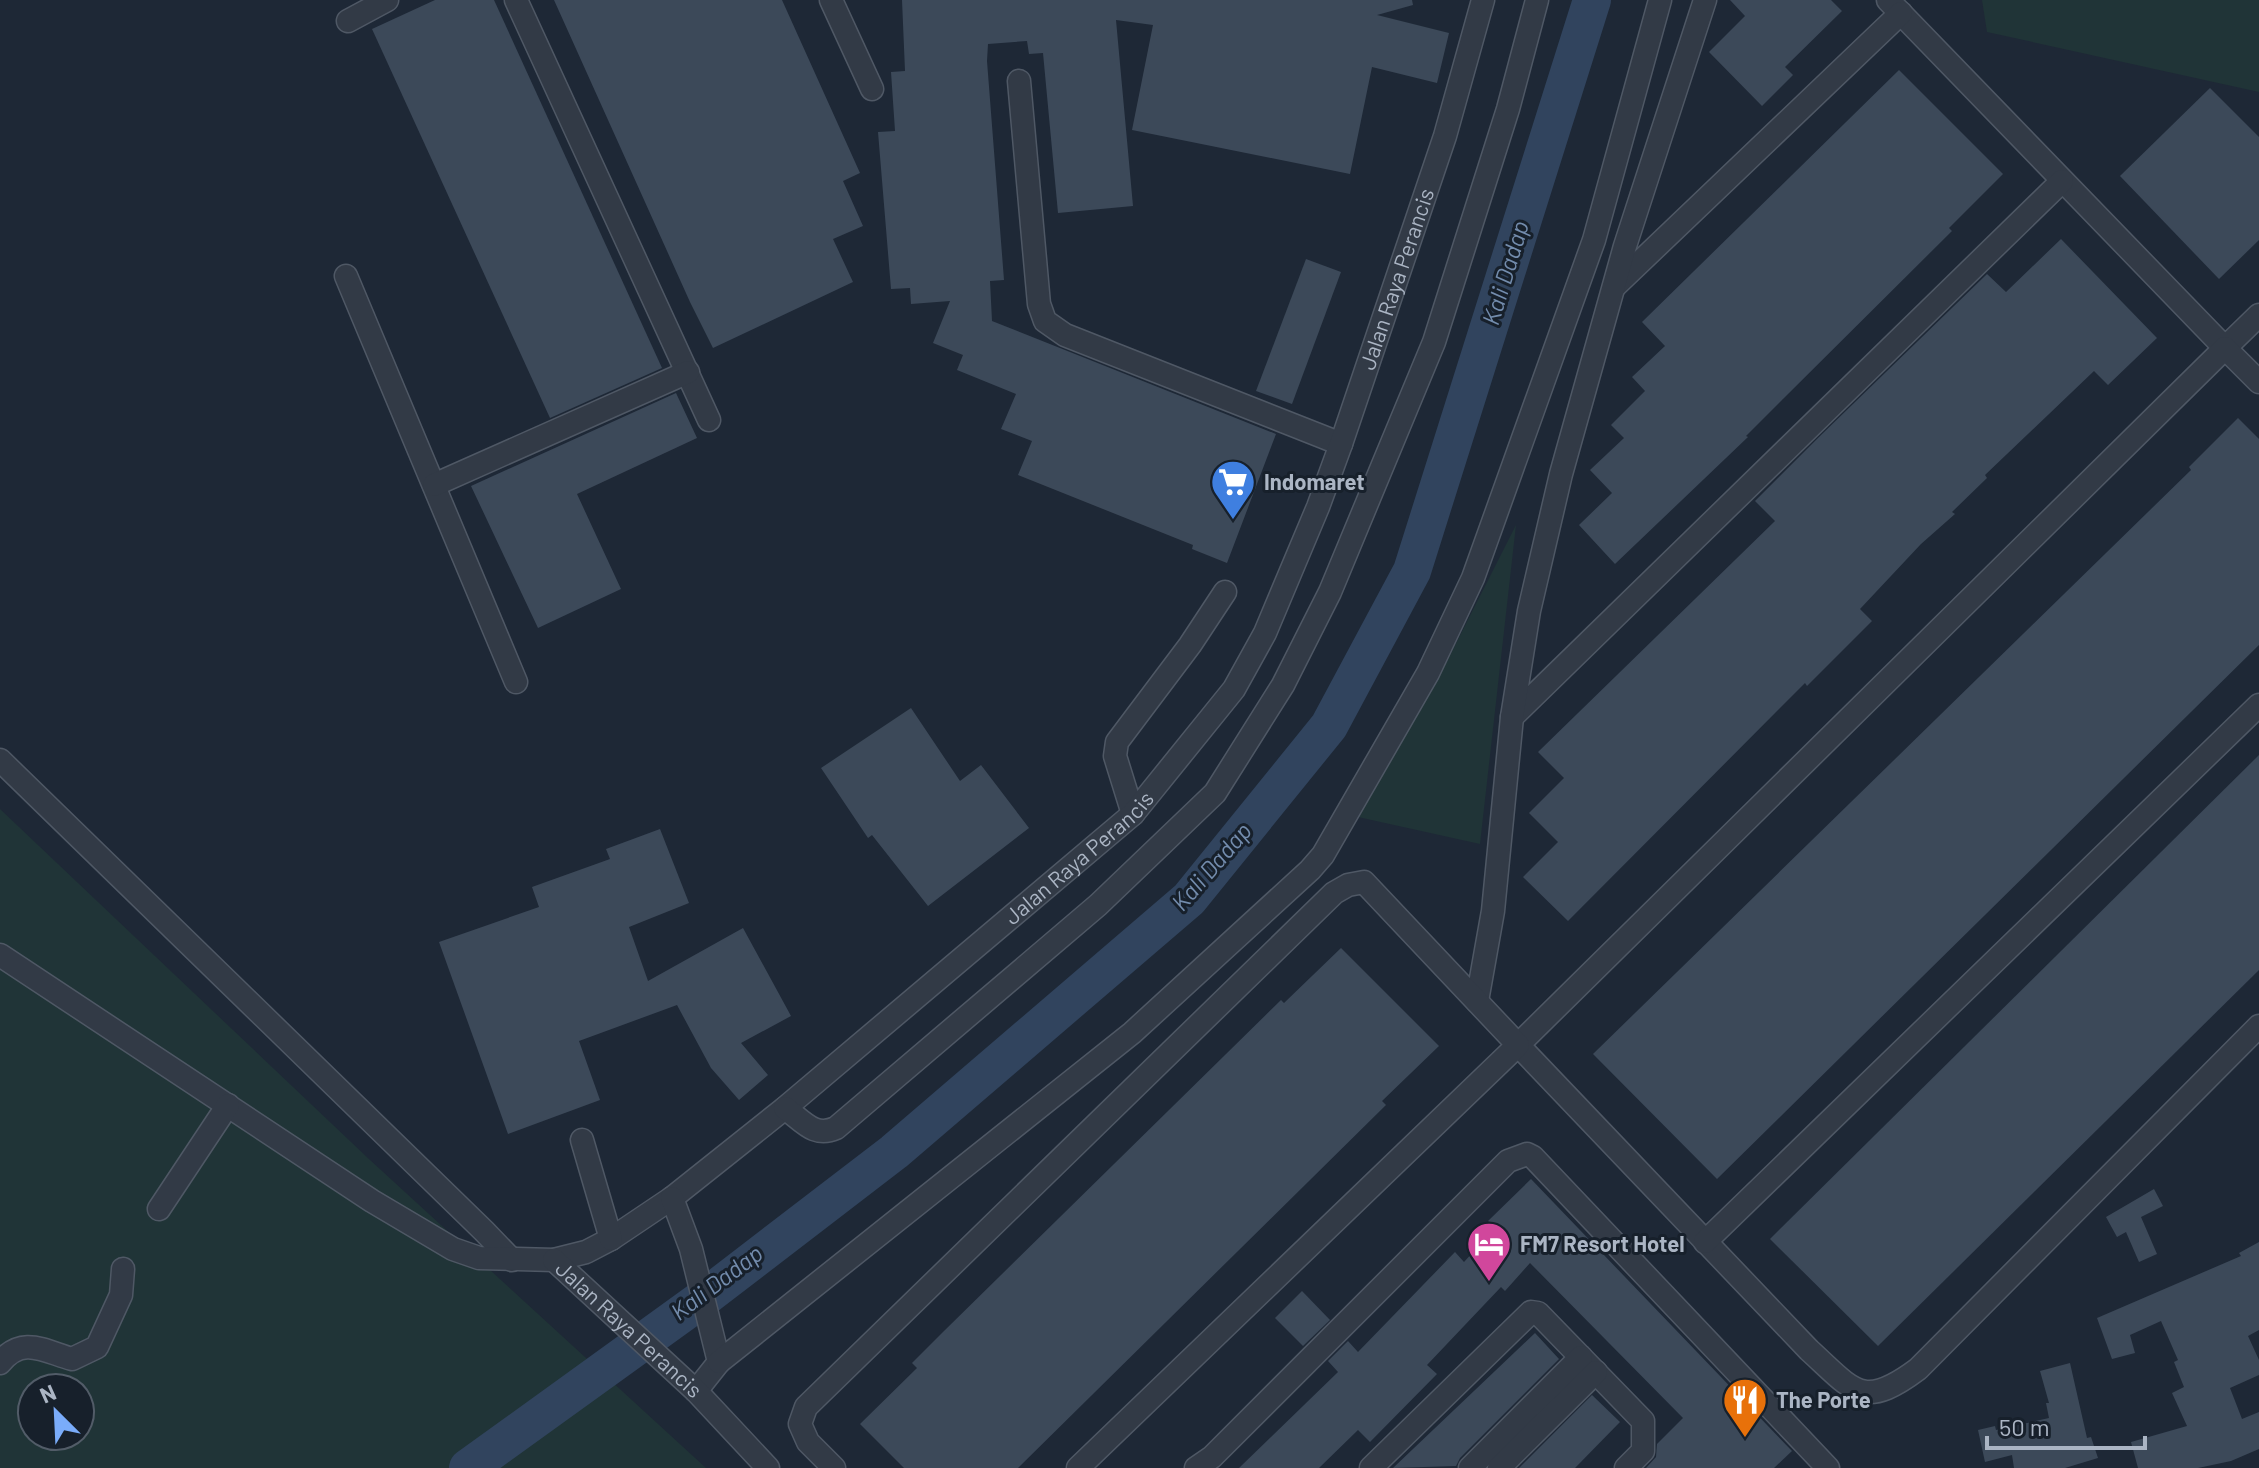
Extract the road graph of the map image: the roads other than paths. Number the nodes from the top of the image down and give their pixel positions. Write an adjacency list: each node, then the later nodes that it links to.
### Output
1 (387, 0): 9 (street)
2 (516, 0): 17 (street)
3 (831, 0): 11 (street)
4 (1483, 0): 20 (street, Jalan Raya Perancis)
5 (1537, 0): 33 (street)
6 (1660, 0): 42 (street)
7 (1705, 0): 14 (street)
8 (1894, 7): 12 (street); 14 (street)
9 (348, 21)
10 (1019, 81): 20 (street)
11 (872, 89)
12 (2062, 181): 16 (street); 25 (street)
13 (346, 276): 21 (street)
14 (1614, 286): 25 (street)
15 (2259, 315): 16 (street)
16 (2225, 348): 18 (street); 31 (street)
17 (688, 372): 19 (street); 21 (street)
18 (2259, 382)
19 (709, 420)
20 (1341, 444): 27 (street, Jalan Raya Perancis)
21 (434, 485): 23 (street)
22 (1225, 592): 27 (street)
23 (516, 682)
24 (2259, 705): 38 (street)
25 (1512, 717): 29 (street)
26 (0, 760): 39 (street)
27 (1133, 814): 33 (street, Jalan Raya Perancis)
28 (0, 955): 32 (street)
29 (1477, 1001): 31 (street); 48 (street)
30 (2259, 1026): 38 (street)
31 (1518, 1045): 38 (street); 49 (street)
32 (228, 1105): 36 (street); 39 (street)
33 (785, 1108): 35 (street, Jalan Raya Perancis)
34 (582, 1140): 37 (street)
35 (672, 1198): 37 (street, Jalan Raya Perancis); 42 (street)
36 (159, 1209)
37 (611, 1239): 40 (street, Jalan Raya Perancis)
38 (1705, 1242)
39 (512, 1260): 40 (street)
40 (554, 1260): 45 (street, Jalan Raya Perancis)
41 (123, 1269): 43 (street)
42 (719, 1362): 45 (street)
43 (0, 1363)
44 (1588, 1365): 50 (street); 51 (street); 52 (street); 53 (street)
45 (696, 1391): 47 (street, Jalan Raya Perancis)
46 (1211, 1464): 54 (street)
47 (768, 1468)
48 (834, 1468)
49 (1078, 1468)
50 (1371, 1468)
51 (1470, 1468)
52 (1499, 1468)
53 (1626, 1468)
54 (1828, 1468)

